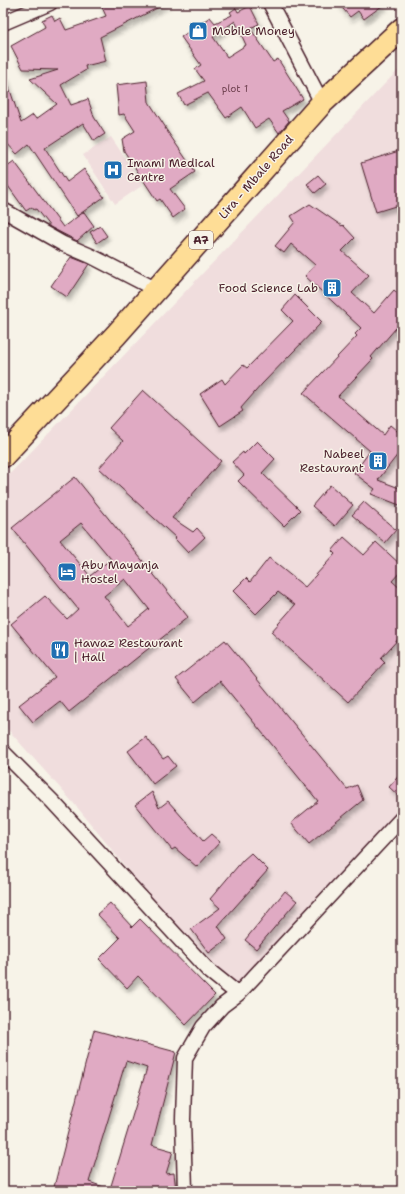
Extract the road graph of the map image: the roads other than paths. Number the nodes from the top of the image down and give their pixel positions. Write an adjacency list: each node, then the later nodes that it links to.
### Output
1 (270, 3): 5 (street)
2 (47, 4): 3 (street)
3 (3, 24)
4 (402, 29): 5 (main road, Lira - Mbale Road / A7)
5 (322, 102): 7 (main road, Lira - Mbale Road / A7)
6 (3, 210): 7 (street)
7 (155, 290): 8 (main road, Lira - Mbale Road / A7)
8 (3, 456)
9 (3, 752): 11 (street)
10 (402, 818): 11 (street)
11 (238, 994): 12 (street)
12 (185, 1191)

